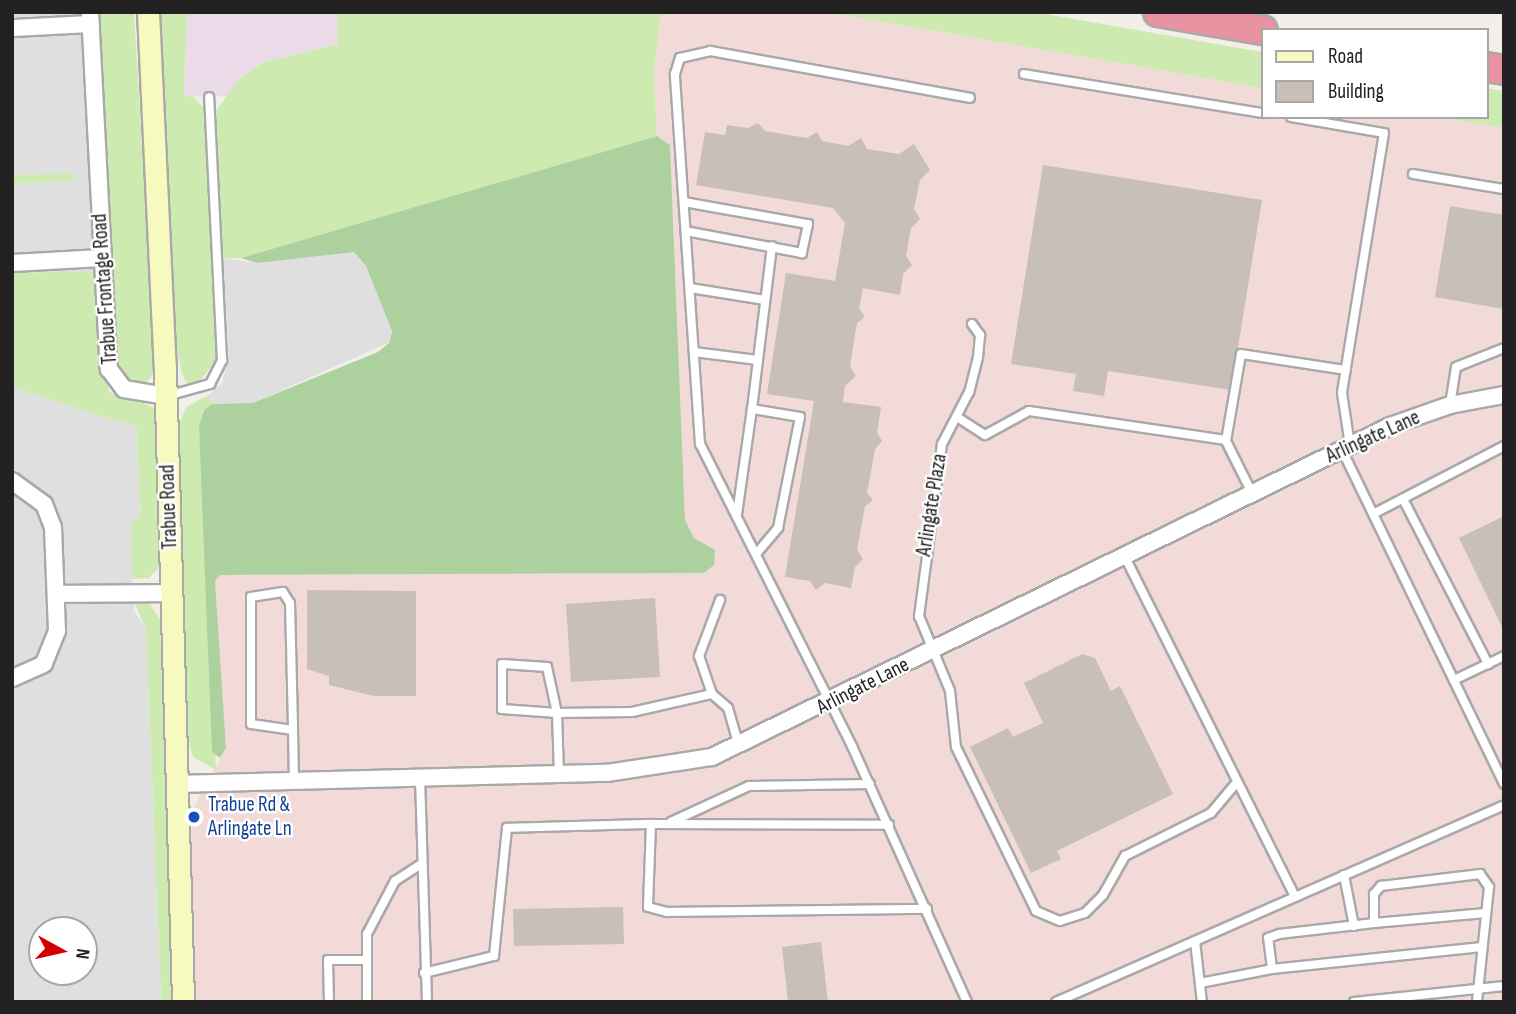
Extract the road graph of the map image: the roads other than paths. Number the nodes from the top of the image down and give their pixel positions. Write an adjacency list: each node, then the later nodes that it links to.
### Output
1 (148, 12): 26 (main road, Trabue Road)
2 (1158, 12): 5 (highway)
3 (91, 18): 4 (street); 16 (street, Trabue Frontage Road)
4 (12, 27)
5 (1260, 30)
6 (1024, 74): 9 (lane)
7 (209, 97): 26 (lane, Trabue Frontage Road)
8 (970, 98): 13 (lane)
9 (1260, 113)
10 (1303, 119): 24 (lane)
11 (1413, 174): 12 (lane)
12 (1504, 189)
13 (684, 202): 14 (lane); 15 (lane)
14 (686, 231): 15 (lane); 18 (lane)
15 (772, 246): 19 (lane)
16 (102, 258): 17 (street); 26 (street, Trabue Frontage Road)
17 (12, 263)
18 (690, 288): 19 (lane); 22 (lane)
19 (765, 300): 23 (lane)
20 (972, 324): 29 (lane, Arlingate Plaza)
21 (1504, 348): 27 (lane)
22 (694, 352): 23 (lane); 36 (lane)
23 (758, 360): 28 (lane)
24 (1346, 370): 30 (lane); 32 (lane)
25 (1504, 395): 27 (street, Arlingate Lane)
26 (166, 396): 40 (main road, Trabue Road)
27 (1450, 405): 32 (street, Arlingate Lane)
28 (752, 409): 36 (lane); 38 (lane)
29 (957, 416): 30 (lane); 43 (lane, Arlingate Plaza)
30 (1226, 440): 34 (lane)
31 (1504, 446): 35 (lane)
32 (1346, 447): 34 (street, Arlingate Lane); 37 (lane)
33 (12, 481): 41 (street)
34 (1252, 494): 39 (street, Arlingate Lane)
35 (1403, 499): 37 (lane); 45 (lane)
36 (737, 514): 38 (lane)
37 (1373, 514): 47 (lane)
38 (757, 553): 49 (lane)
39 (1125, 557): 43 (street, Arlingate Lane); 56 (lane)
40 (172, 593): 41 (street); 57 (main road, Trabue Road)
41 (56, 594): 46 (street)
42 (720, 600): 48 (lane)
43 (931, 652): 49 (street, Arlingate Lane); 56 (lane, Arlingate Plaza)
44 (1504, 656): 45 (lane)
45 (1488, 664): 47 (lane)
46 (12, 678)
47 (1454, 680): 59 (lane)
48 (712, 694): 50 (lane); 52 (lane)
49 (830, 702): 52 (street, Arlingate Lane); 58 (lane)
50 (557, 713): 50 (lane); 53 (lane)
51 (293, 730): 51 (lane); 55 (lane)
52 (739, 746): 53 (street, Arlingate Lane)
53 (559, 774): 54 (street, Arlingate Lane)
54 (420, 778): 55 (street, Arlingate Lane); 64 (lane)
55 (293, 781): 57 (street, Arlingate Lane)
56 (1237, 782): 66 (lane)
57 (176, 784): 79 (main road, Trabue Road)
58 (870, 784): 62 (lane); 63 (lane)
59 (1504, 784)
60 (1504, 805): 65 (lane)
61 (651, 824): 62 (lane); 67 (lane); 75 (lane)
62 (667, 824): 63 (lane)
63 (889, 825): 67 (lane)
64 (421, 864): 73 (lane); 75 (lane)
65 (1344, 876): 66 (lane); 70 (lane)
66 (1294, 897): 71 (lane)
67 (927, 909): 83 (lane)
68 (1486, 913): 69 (lane); 69 (lane); 72 (lane)
69 (1374, 923): 70 (lane)
70 (1354, 926): 74 (lane)
71 (1195, 941): 76 (lane); 84 (lane)
72 (1482, 947): 74 (lane); 78 (lane)
73 (366, 960): 80 (lane); 81 (lane)
74 (1272, 970): 76 (lane)
75 (424, 973): 82 (lane)
76 (1200, 983): 85 (lane)
77 (1504, 986): 78 (lane)
78 (1476, 989): 86 (lane); 87 (lane)
79 (183, 1002)
80 (329, 1002)
81 (367, 1002)
82 (427, 1002)
83 (967, 1002)
84 (1056, 1002)
85 (1202, 1002)
86 (1354, 1002)
87 (1477, 1002)

